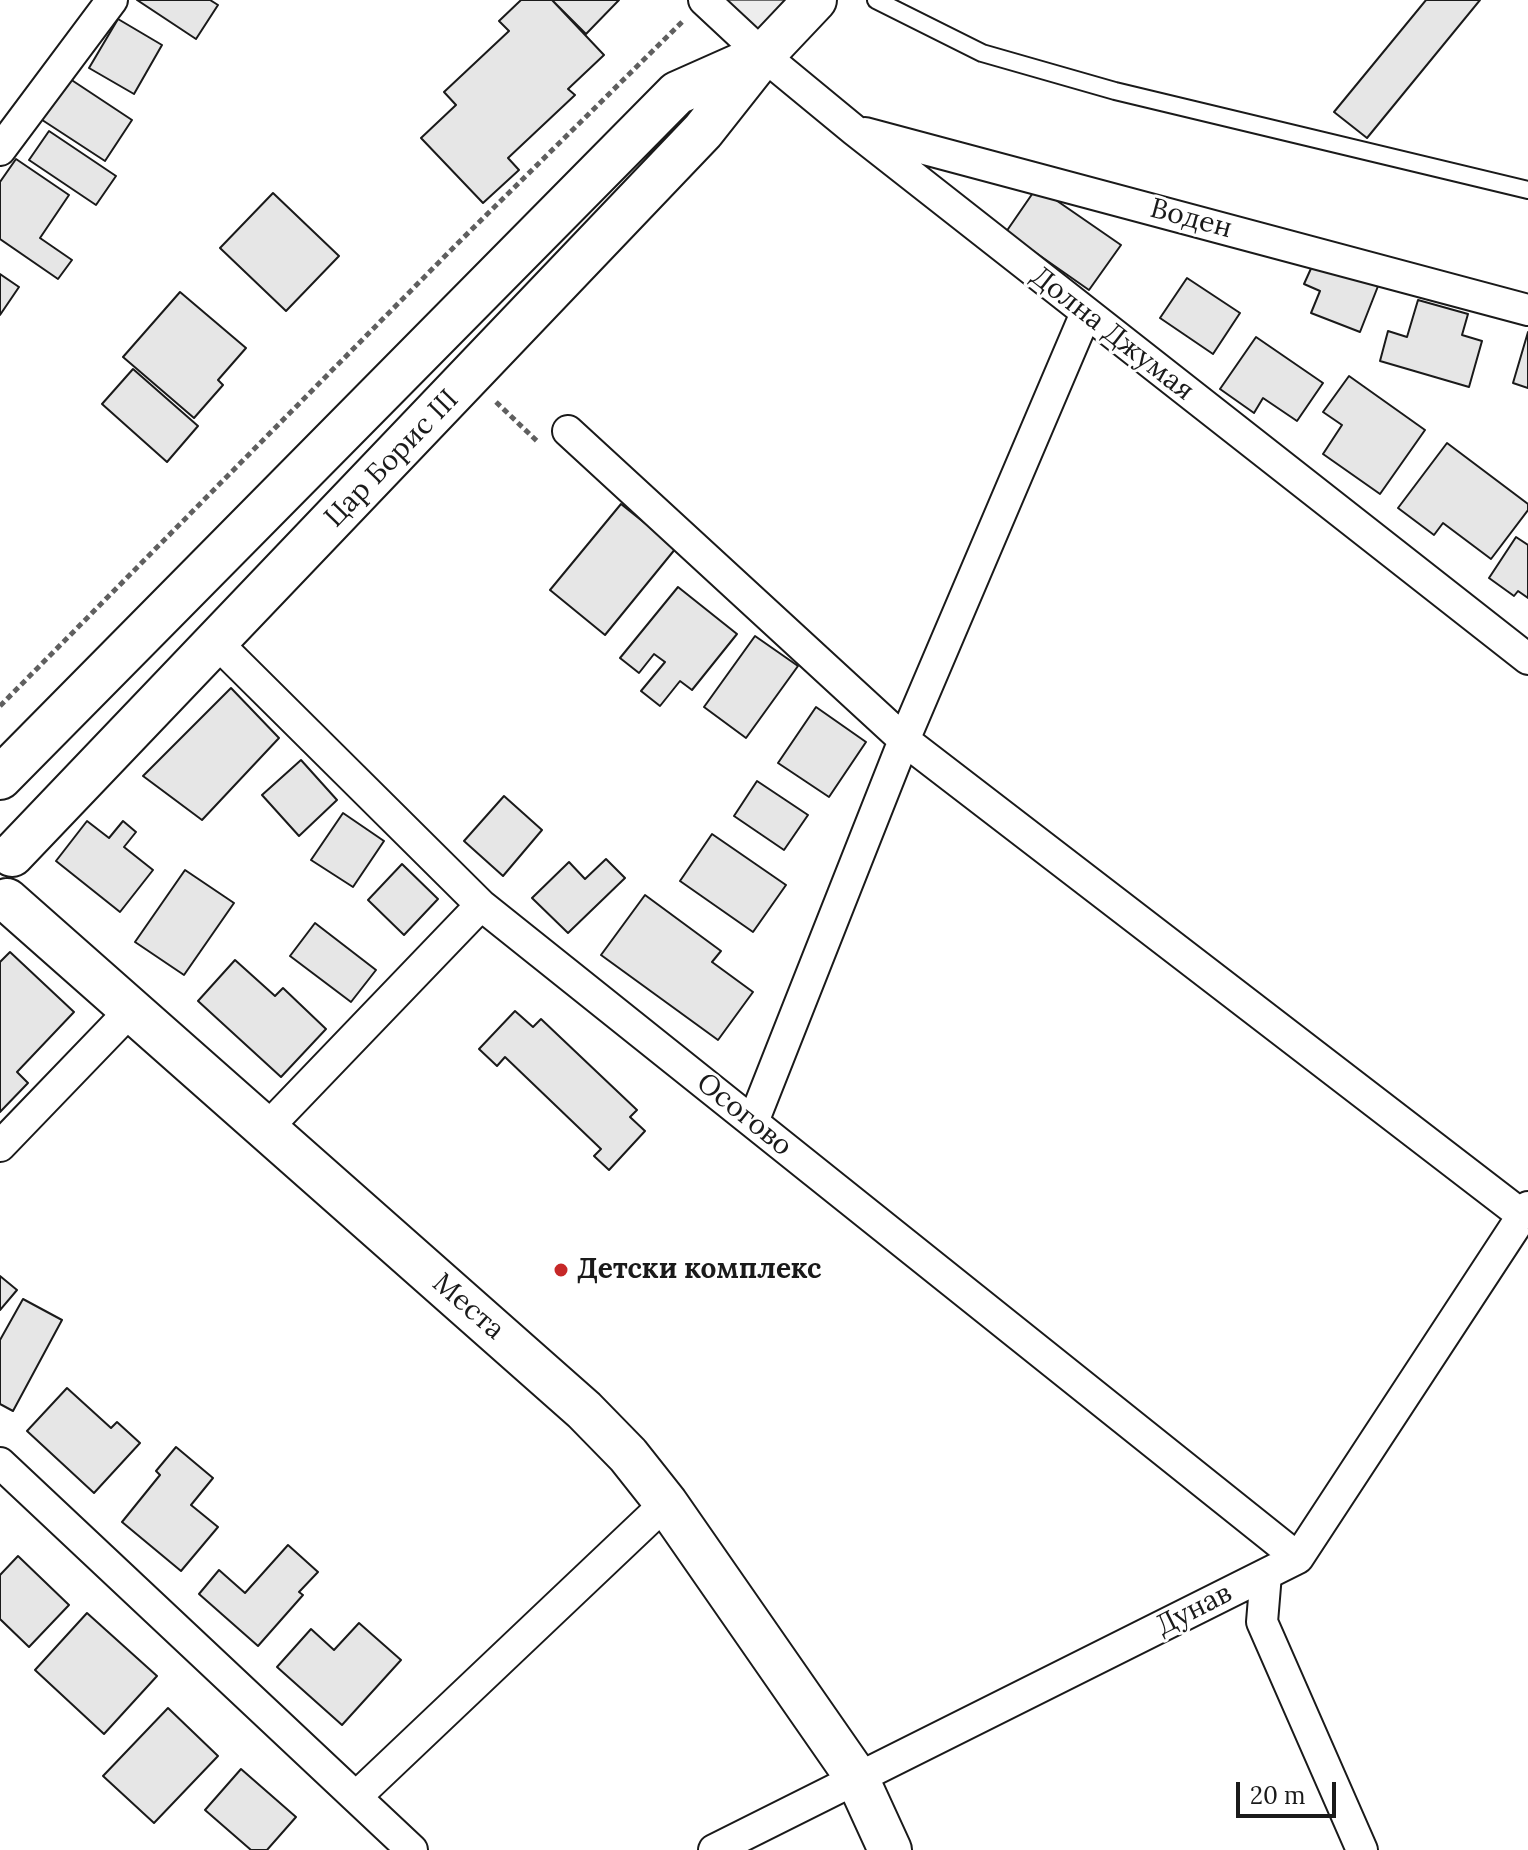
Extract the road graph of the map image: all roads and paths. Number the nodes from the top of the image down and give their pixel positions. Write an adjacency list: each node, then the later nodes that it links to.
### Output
1 (112, 0): 7 (street)
2 (704, 0): 5 (street, Долна Джумая); 15 (path)
3 (815, 0): 5 (main road, Цар Борис III)
4 (876, 0): 8 (lane)
5 (763, 55): 6 (street, Долна Джумая); 13 (main road, Цар Борис III); 17 (main road, Цар Борис III)
6 (854, 130): 9 (street, Воден); 10 (street, Долна Джумая)
7 (0, 150)
8 (1528, 190)
9 (1528, 310)
10 (1086, 313): 14 (street, Долна Джумая); 16 (street)
11 (486, 393): 12 (path)
12 (568, 431): 16 (street)
13 (217, 643): 18 (main road, Цар Борис III); 20 (street, Осогово)
14 (1528, 659)
15 (0, 706)
16 (904, 740): 22 (street); 25 (street)
17 (0, 778)
18 (6, 843): 19 (main road)
19 (3, 905): 21 (main road, Места)
20 (481, 905): 22 (street, Осогово); 23 (street)
21 (131, 1010): 23 (main road, Места); 24 (street)
22 (753, 1122): 28 (street, Осогово)
23 (266, 1129): 27 (main road, Места)
24 (0, 1146)
25 (1525, 1211): 28 (street)
26 (0, 1463): 31 (street)
27 (666, 1503): 30 (main road, Места); 31 (street)
28 (1298, 1558): 29 (street, Дунав)
29 (1266, 1574): 30 (street, Дунав); 35 (street)
30 (857, 1778): 33 (street, Дунав); 34 (main road, Места)
31 (357, 1796): 32 (street)
32 (412, 1850)
33 (714, 1850)
34 (890, 1850)
35 (1362, 1850)

